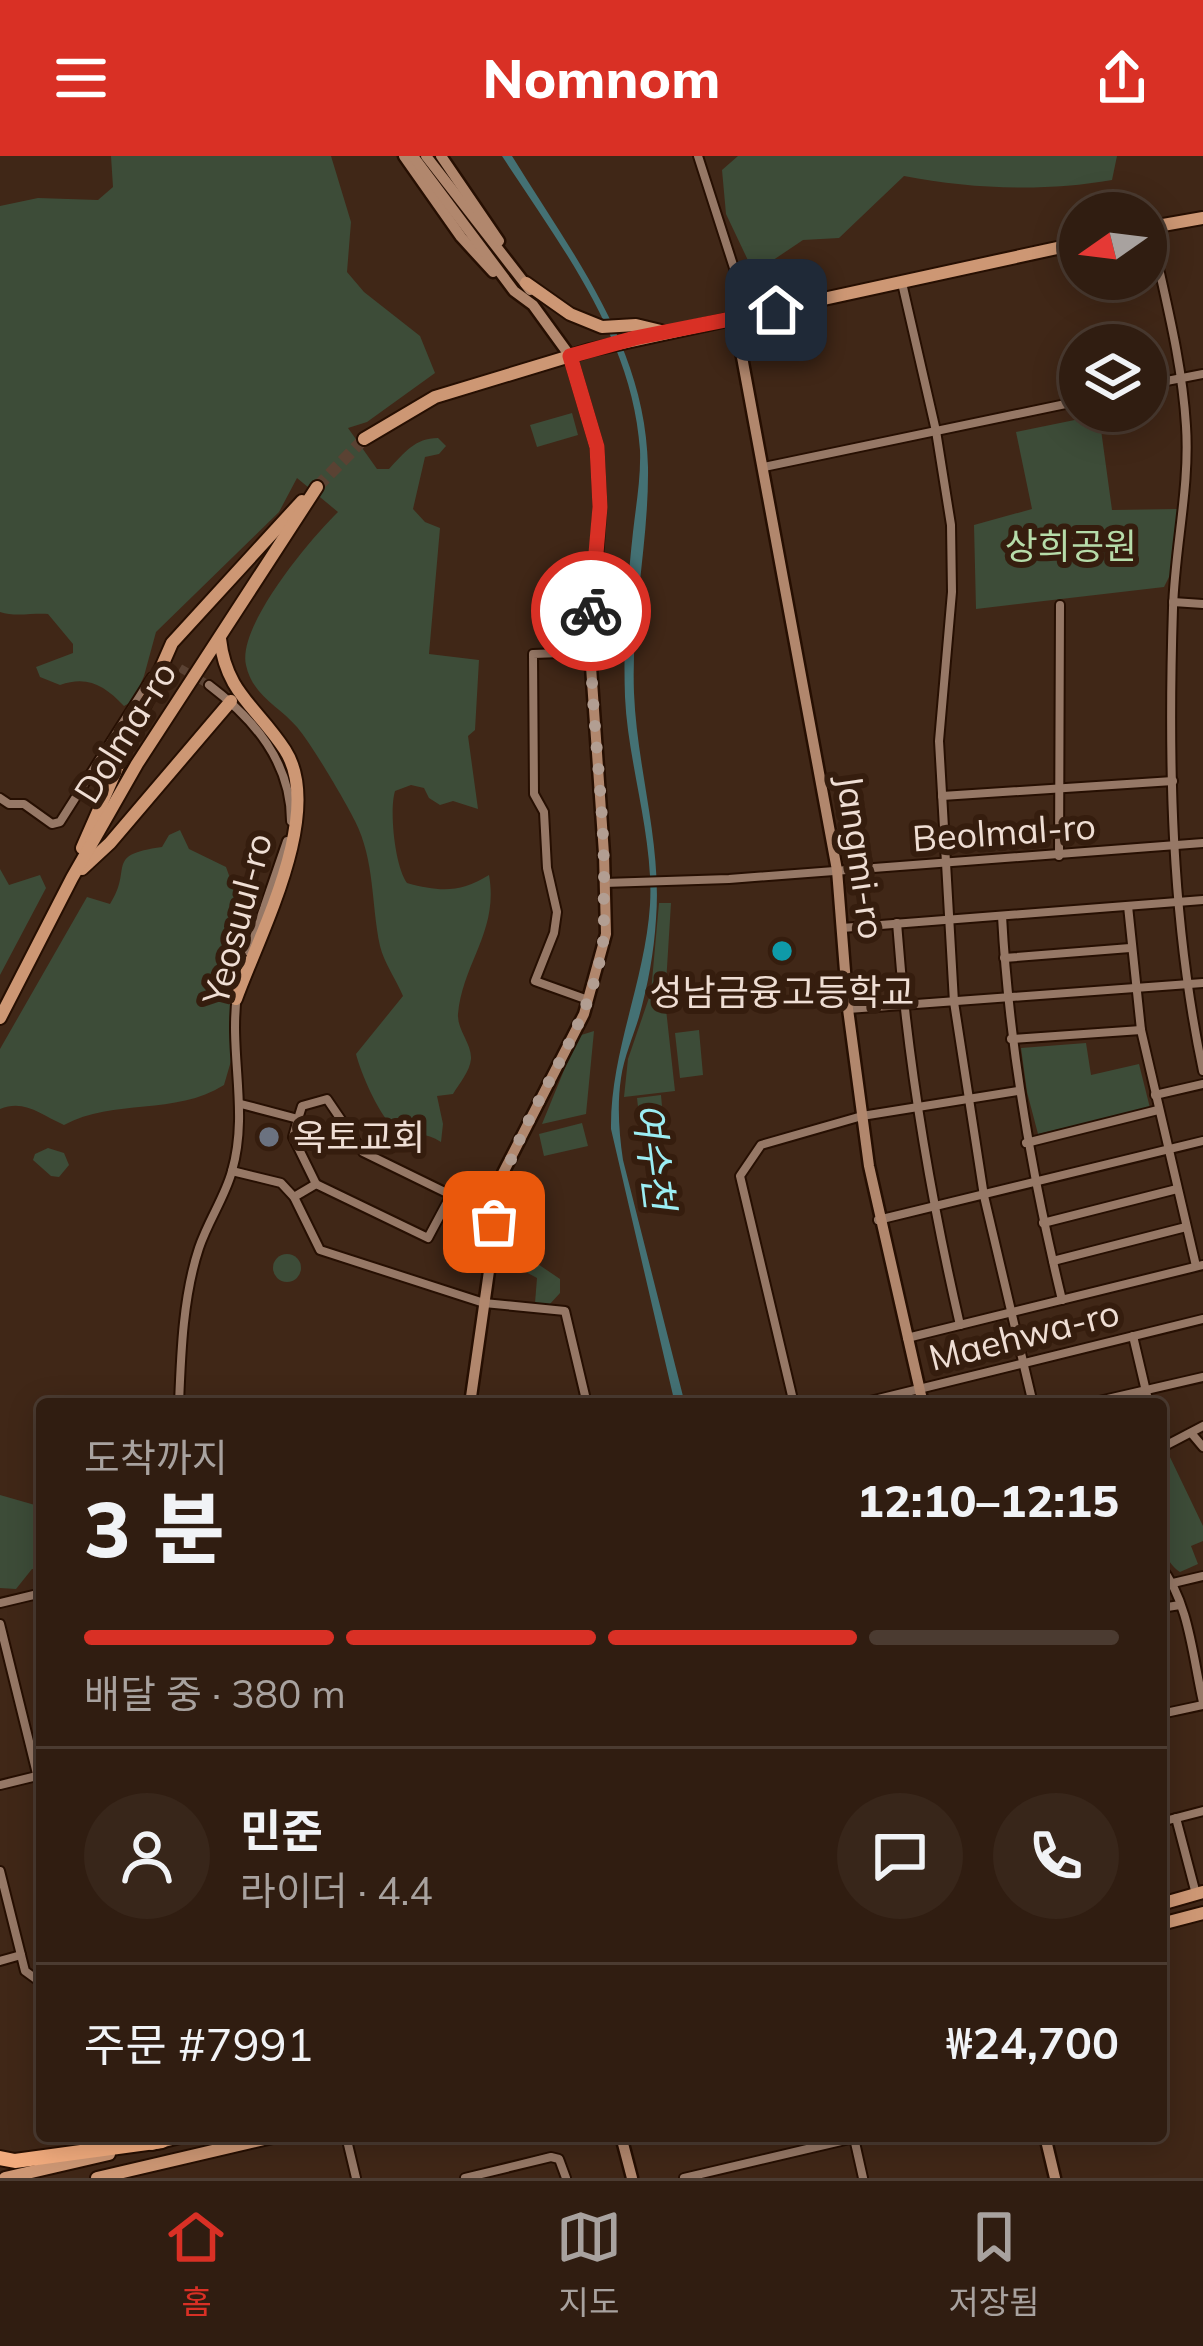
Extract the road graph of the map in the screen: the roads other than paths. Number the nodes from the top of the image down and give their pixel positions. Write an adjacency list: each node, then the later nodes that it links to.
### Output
1 (404, 156): 11 (main road)
2 (413, 156): 11 (main road)
3 (426, 156): 9 (main road)
4 (441, 156): 9 (main road)
5 (698, 156): 13 (street)
6 (1203, 218): 7 (main road)
7 (1167, 224)
8 (1059, 248): 10 (main road)
9 (516, 270): 11 (main road)
10 (902, 283): 13 (main road); 20 (street)
11 (520, 287): 14 (main road); 15 (main road)
12 (1165, 300): 17 (street)
13 (735, 319): 14 (main road); 22 (main road, Jangmi-ro)
14 (666, 332): 15 (main road)
15 (570, 356): 21 (main road); 27 (main road)
16 (1203, 374): 17 (street)
17 (1182, 376): 18 (street); 23 (street)
18 (1167, 380)
19 (1059, 405): 20 (street)
20 (936, 431): 22 (street); 34 (street)
21 (364, 439)
22 (764, 467): 40 (main road, Jangmi-ro)
23 (1173, 602): 24 (street); 32 (street)
24 (1203, 604)
25 (1060, 605): 33 (street)
26 (220, 638): 28 (main road, Dolma-ro); 41 (main road, Dolma-ro); 56 (main road)
27 (590, 652): 42 (main road); 57 (street)
28 (166, 660): 29 (street); 35 (street); 41 (main road)
29 (180, 668)
30 (209, 685): 31 (street, Yeosuul-ro)
31 (231, 701): 41 (main road); 56 (street, Yeosuul-ro)
32 (1173, 781): 33 (street); 37 (street)
33 (1057, 787): 34 (street); 38 (street)
34 (942, 796): 39 (street)
35 (0, 798)
36 (1203, 843): 37 (street, Beolmal-ro)
37 (1175, 846): 38 (street, Beolmal-ro); 44 (street)
38 (1059, 856): 39 (street, Beolmal-ro)
39 (945, 862): 40 (street, Beolmal-ro); 47 (street)
40 (837, 870): 42 (street, Beolmal-ro); 49 (main road, Jangmi-ro)
41 (72, 878): 61 (main road, Dolma-ro)
42 (604, 883): 57 (main road)
43 (1203, 900): 44 (street)
44 (1180, 903): 45 (street); 53 (street)
45 (1128, 906): 46 (street); 50 (street)
46 (1001, 916): 47 (street); 51 (street)
47 (949, 919): 48 (street); 58 (street)
48 (897, 923): 49 (street); 59 (street)
49 (842, 928): 60 (main road, Jangmi-ro)
50 (1130, 948): 51 (street); 54 (street)
51 (1004, 958): 55 (street)
52 (1203, 982): 53 (street)
53 (1186, 984): 54 (street); 64 (street)
54 (1135, 989): 55 (street); 62 (street)
55 (1007, 998): 58 (street); 63 (street)
56 (236, 999): 69 (street, Yeosuul-ro)
57 (589, 1001): 78 (main road)
58 (955, 1002): 59 (street); 68 (street)
59 (903, 1005): 60 (street); 70 (street)
60 (848, 1009): 72 (main road, Jangmi-ro)
61 (0, 1018)
62 (1141, 1030): 63 (street); 67 (street)
63 (1011, 1039): 66 (street)
64 (1203, 1071)
65 (1203, 1084): 67 (street)
66 (1018, 1091): 68 (street); 75 (street)
67 (1155, 1095): 71 (street)
68 (966, 1100): 70 (street); 83 (street)
69 (242, 1104): 73 (street); 77 (street, Yeosuul-ro)
70 (915, 1107): 72 (street); 85 (street)
71 (1158, 1111): 75 (street); 76 (street)
72 (862, 1116): 86 (main road, Jangmi-ro); 105 (street)
73 (298, 1119): 80 (street); 82 (street)
74 (1203, 1141): 76 (street)
75 (1026, 1143): 79 (street)
76 (1168, 1150): 79 (street); 81 (street)
77 (232, 1171): 84 (street); 102 (street, Yeosuul-ro)
78 (501, 1181): 82 (street); 92 (main road)
79 (1034, 1183): 83 (street); 87 (street)
80 (316, 1184): 82 (street); 84 (street)
81 (1177, 1190): 87 (street); 88 (street)
82 (451, 1196)
83 (984, 1196): 85 (street); 93 (street)
84 (294, 1197): 92 (street)
85 (933, 1208): 86 (street); 95 (street)
86 (878, 1220): 97 (main road, Jangmi-ro)
87 (1043, 1223): 89 (street)
88 (1186, 1227): 89 (street); 90 (street)
89 (1053, 1261): 91 (street)
90 (1200, 1266): 91 (street)
91 (1062, 1300): 93 (street)
92 (484, 1303): 103 (main road); 104 (street)
93 (1011, 1312): 95 (street); 98 (street)
94 (1203, 1319): 96 (street, Maehwa-ro)
95 (960, 1325): 97 (street)
96 (1133, 1336): 98 (street, Maehwa-ro); 101 (street)
97 (906, 1338): 100 (main road, Jangmi-ro)
98 (1023, 1363): 100 (street, Maehwa-ro); 108 (street)
99 (1203, 1377): 101 (street)
100 (919, 1389): 106 (street, Maehwa-ro); 107 (main road, Jangmi-ro)
101 (1145, 1390): 109 (street); 110 (street)
102 (179, 1398)
103 (471, 1398)
104 (586, 1398)
105 (793, 1398)
106 (883, 1398)
107 (921, 1398)
108 (1032, 1398)
109 (1111, 1398)
110 (1147, 1398)
111 (1203, 1426): 112 (street)
112 (1192, 1434): 113 (street); 114 (street)
113 (1167, 1445)
114 (1203, 1447)
115 (1167, 1575): 117 (street)
116 (1203, 1576): 117 (street)
117 (1173, 1583): 120 (street)
118 (36, 1594): 119 (street)
119 (0, 1603)
120 (1180, 1604): 121 (street); 123 (street)
121 (1167, 1607)
122 (0, 1624): 125 (street)
123 (1203, 1703): 124 (street)
124 (1167, 1712)
125 (36, 1761)
126 (36, 1777): 127 (street)
127 (0, 1785)
128 (1203, 1811): 129 (street)
129 (1176, 1818): 130 (street); 132 (street)
130 (1167, 1820)
131 (0, 1871): 136 (street)
132 (1199, 1893): 133 (main road)
133 (1167, 1902)
134 (1202, 1917): 135 (main road)
135 (1167, 1923)
136 (20, 1955): 137 (street); 138 (street)
137 (0, 1961)
138 (36, 1979)
139 (155, 2142): 147 (highway)
140 (158, 2142): 148 (main road)
141 (252, 2142): 149 (main road)
142 (347, 2142): 150 (street)
143 (623, 2142): 153 (main road)
144 (837, 2142): 154 (street)
145 (855, 2142): 155 (street)
146 (1046, 2142): 156 (main road)
147 (0, 2158)
148 (5, 2178)
149 (97, 2178)
150 (356, 2178)
151 (465, 2178): 152 (street)
152 (566, 2178)
153 (632, 2178)
154 (684, 2178)
155 (863, 2178)
156 (1055, 2178)

